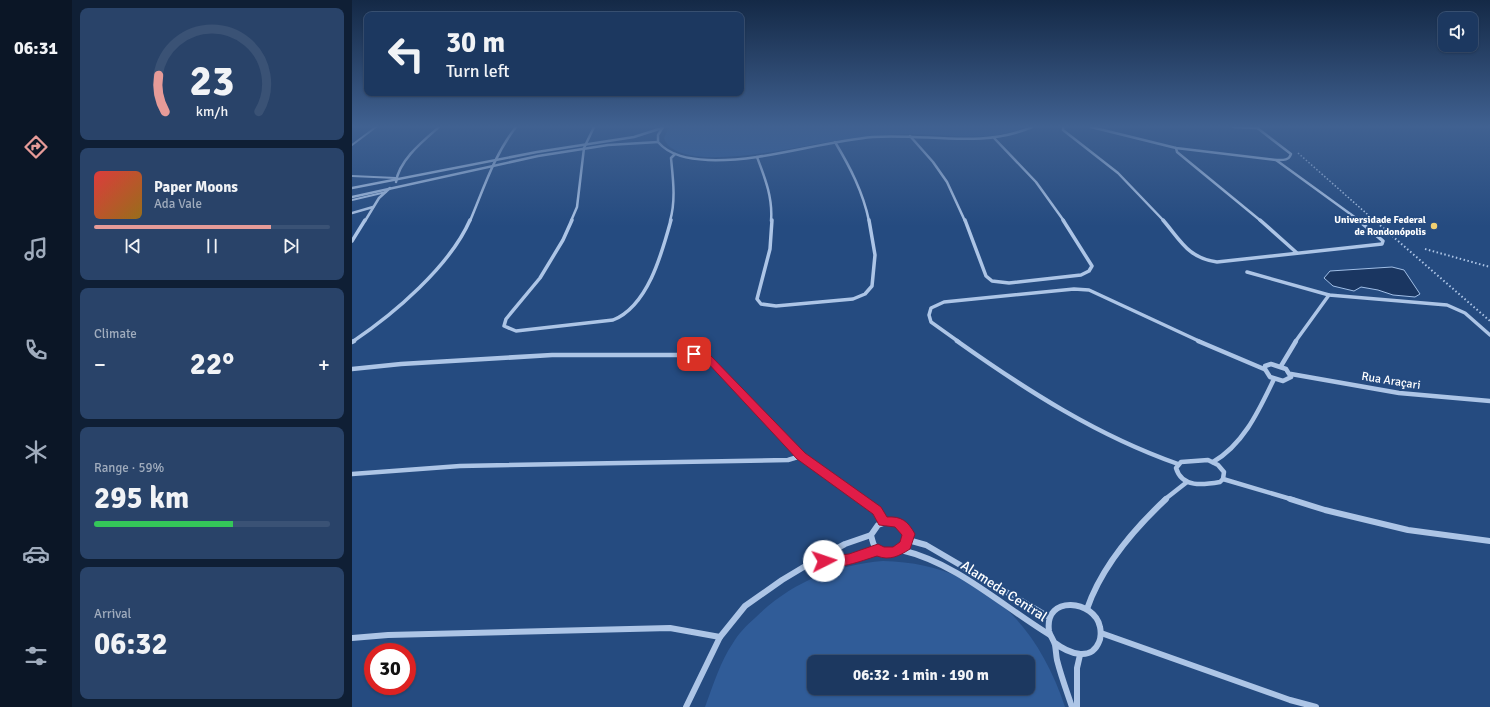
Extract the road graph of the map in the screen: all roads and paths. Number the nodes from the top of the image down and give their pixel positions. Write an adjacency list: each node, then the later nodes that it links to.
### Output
1 (408, 160): 17 (street)
2 (491, 160): 17 (street)
3 (495, 160): 15 (street)
4 (519, 160): 15 (street)
5 (583, 160): 6 (street)
6 (671, 160)
7 (758, 160): 8 (street)
8 (846, 160)
9 (931, 160): 10 (street)
10 (1018, 160)
11 (1101, 160): 27 (street)
12 (1187, 160): 27 (street)
13 (1276, 160): 27 (street)
14 (1307, 160): 31 (path)
15 (492, 165): 18 (street); 33 (street)
16 (352, 176): 17 (lane)
17 (396, 179): 18 (street); 19 (street)
18 (392, 187): 20 (street); 21 (street)
19 (352, 188)
20 (386, 192): 22 (lane); 23 (street)
21 (352, 196)
22 (352, 200)
23 (373, 207): 24 (street); 25 (street)
24 (352, 213)
25 (352, 241)
26 (1425, 250): 28 (path)
27 (1297, 253)
28 (1490, 267)
29 (1247, 272): 30 (street)
30 (1329, 295): 32 (street); 34 (street)
31 (1490, 321)
32 (1490, 335)
33 (352, 342)
34 (1281, 366): 35 (street); 37 (street)
35 (1264, 368): 38 (street); 42 (street)
36 (352, 369): 40 (street)
37 (1291, 374): 38 (street); 39 (street, Rua Araçari)
38 (1274, 379): 41 (street)
39 (1490, 401)
40 (801, 456): 43 (street); 46 (street)
41 (1213, 462): 42 (street); 44 (street)
42 (1178, 464): 45 (street)
43 (352, 474)
44 (1223, 479): 45 (street); 49 (street)
45 (1187, 482): 53 (street)
46 (883, 522): 47 (street); 48 (street)
47 (871, 535): 50 (street); 52 (street)
48 (908, 540): 51 (street); 54 (street, Alameda Central)
49 (1490, 542)
50 (878, 550): 51 (street); 52 (street)
51 (901, 550): 56 (street, Alameda Central)
52 (812, 562): 57 (street)
53 (1087, 609): 54 (street); 55 (street)
54 (1049, 617): 56 (street)
55 (1101, 633): 60 (street); 64 (street)
56 (1050, 635): 59 (street)
57 (720, 637): 58 (street); 61 (street)
58 (352, 638)
59 (1055, 643): 60 (street); 62 (street)
60 (1080, 655): 63 (street)
61 (686, 707)
62 (1072, 707)
63 (1077, 707)
64 (1316, 707)

